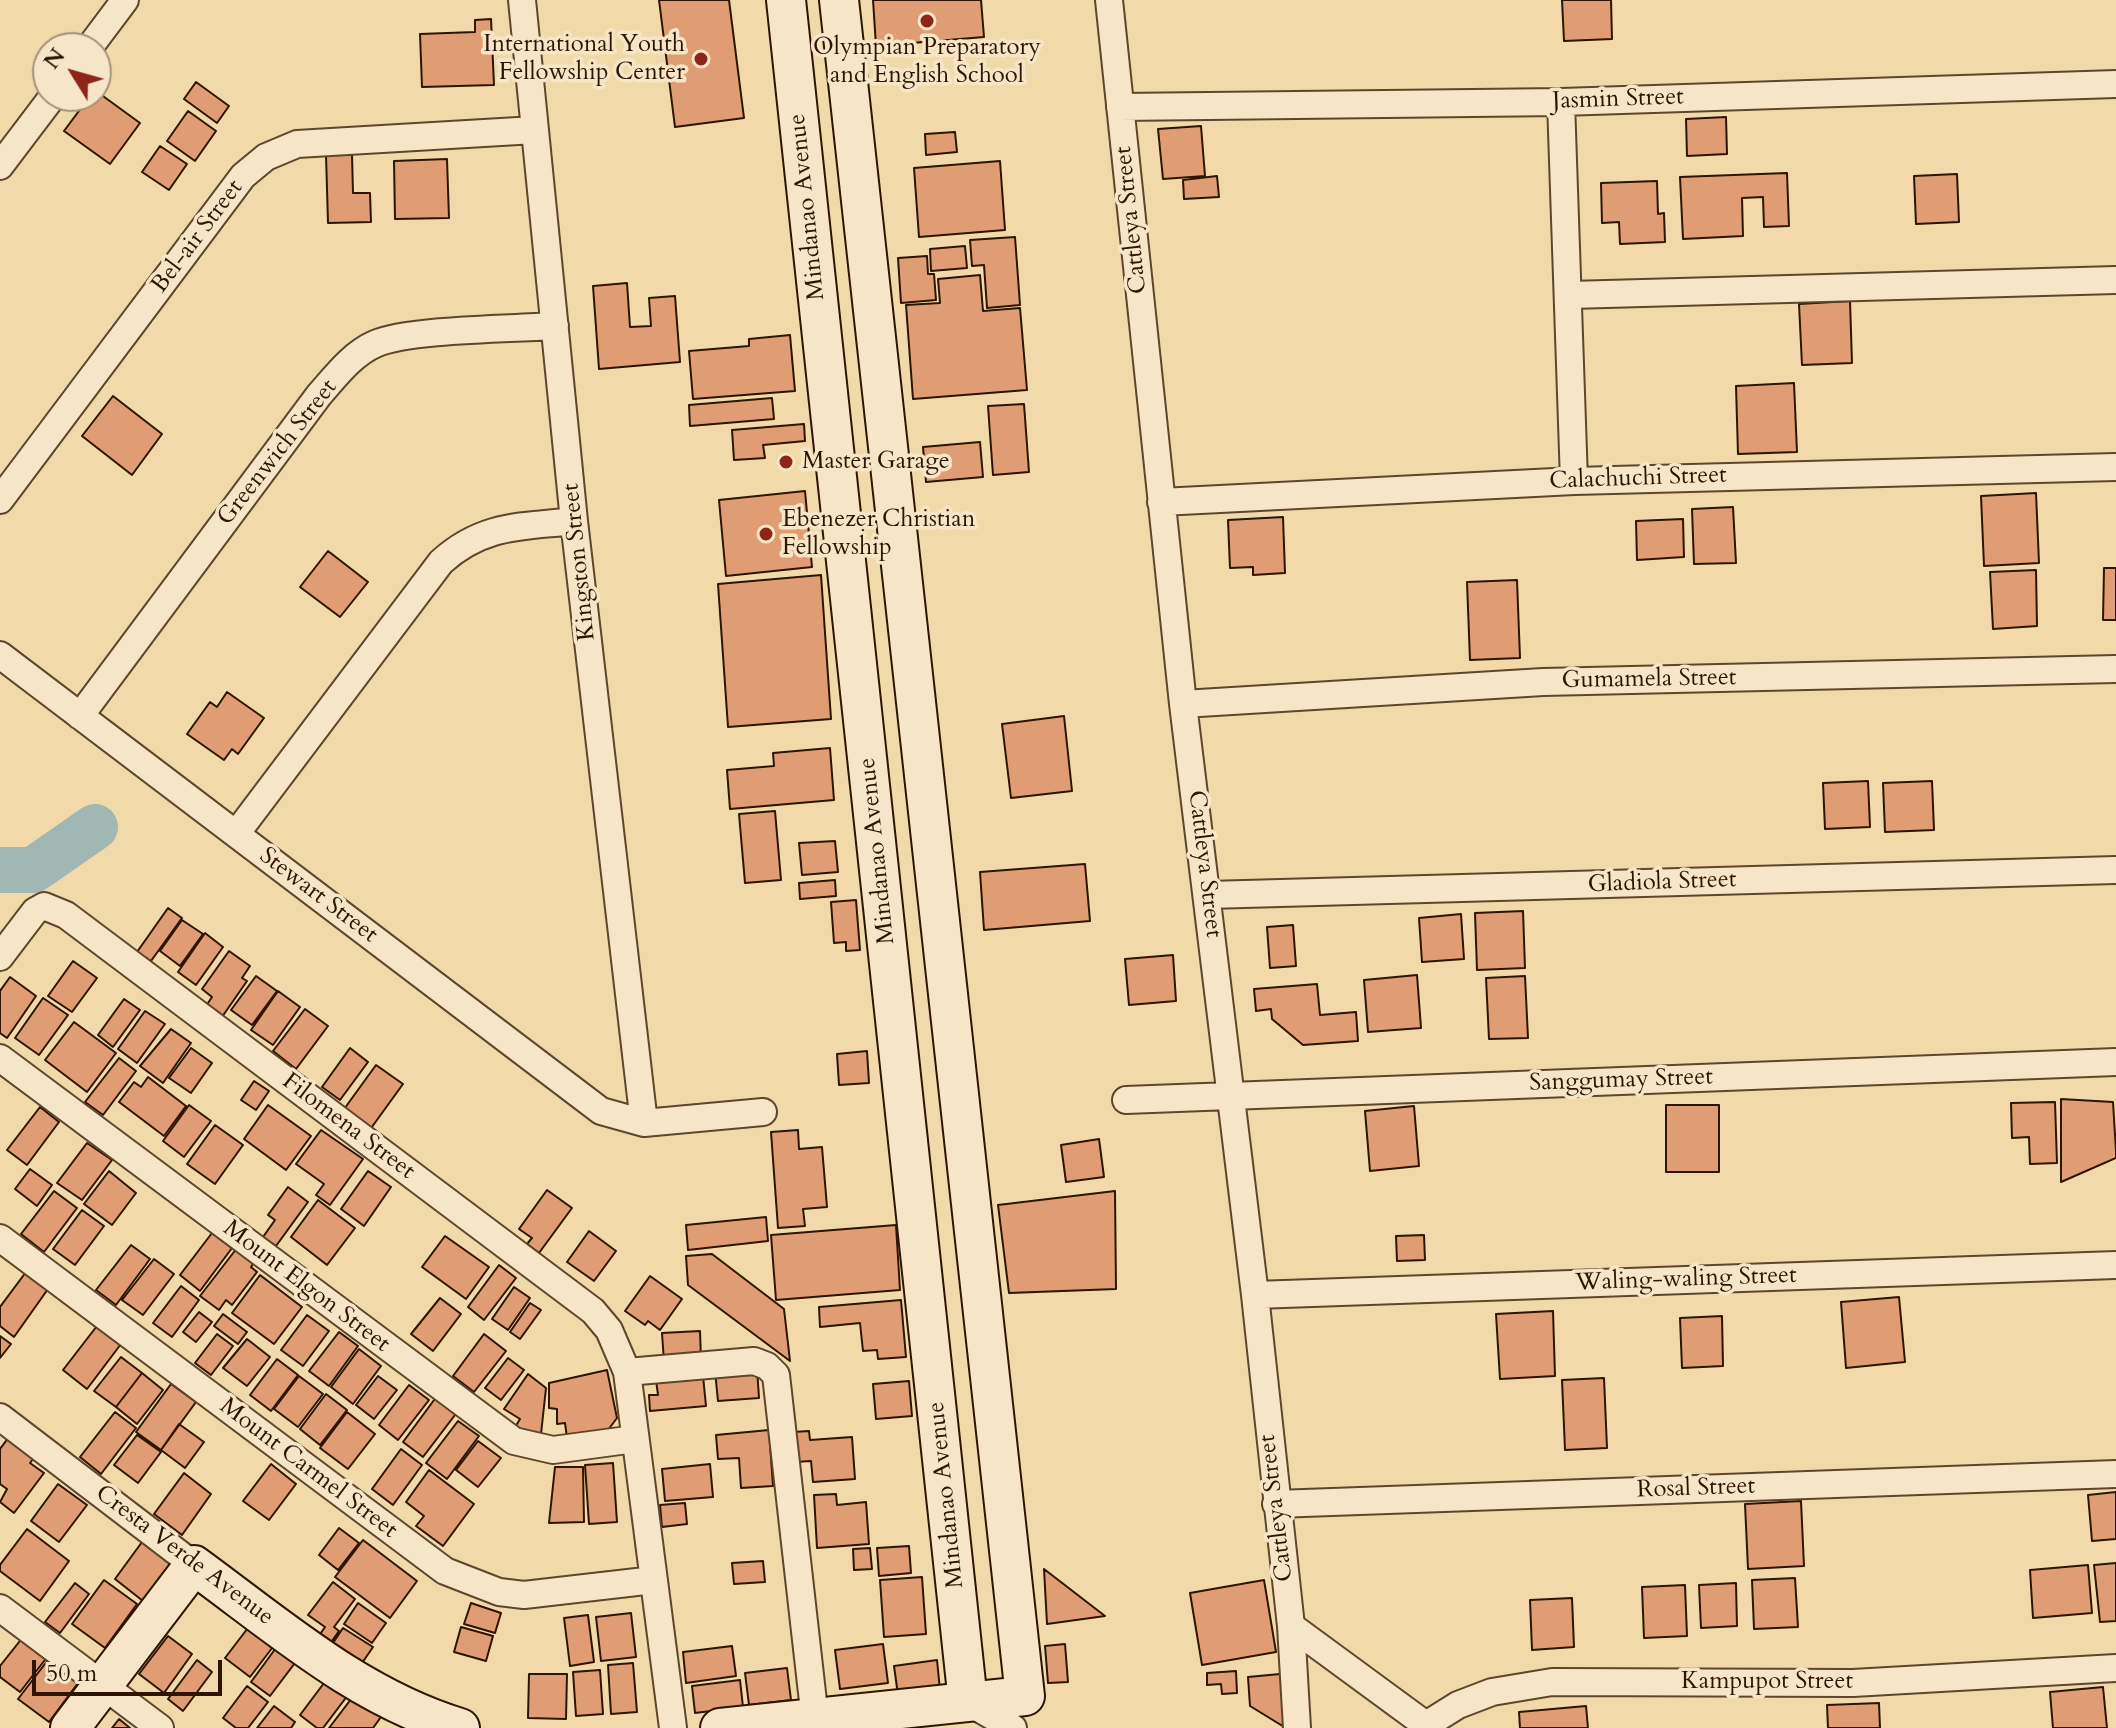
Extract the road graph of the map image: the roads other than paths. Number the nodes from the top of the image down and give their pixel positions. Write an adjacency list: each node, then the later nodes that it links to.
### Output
1 (125, 0): 6 (street)
2 (522, 0): 11 (street, Kingston Street)
3 (786, 0): 44 (street, Mindanao Avenue)
4 (839, 0): 43 (street)
5 (1109, 0): 9 (street, Cattleya Street)
6 (101, 32)
7 (2116, 84): 8 (street, Jasmin Street)
8 (1561, 102): 9 (street, Jasmin Street); 14 (street)
9 (1120, 107): 19 (street, Cattleya Street)
10 (41, 112): 12 (street)
11 (535, 130): 15 (street, Kingston Street); 18 (street, Bel-air Street)
12 (0, 166)
13 (2116, 280): 14 (street)
14 (1570, 295): 17 (street)
15 (555, 326): 20 (street, Kingston Street); 24 (street, Greenwich Street)
16 (2116, 467): 17 (street, Calachuchi Street)
17 (1574, 481): 19 (street, Calachuchi Street)
18 (0, 500)
19 (1161, 502): 23 (street, Cattleya Street)
20 (574, 521): 25 (street); 34 (street, Kingston Street)
21 (0, 655): 24 (street, Stewart Street)
22 (2116, 669): 23 (street, Gumamela Street)
23 (1183, 704): 27 (street, Cattleya Street)
24 (80, 716): 25 (street, Stewart Street)
25 (236, 834): 34 (street, Stewart Street)
26 (2116, 870): 27 (street, Gladiola Street)
27 (1208, 895): 31 (street, Cattleya Street)
28 (0, 957): 38 (street, Filomena Street)
29 (0, 1058): 40 (street, Mount Elgon Street)
30 (2116, 1062): 31 (street, Sanggumay Street)
31 (1232, 1095): 32 (street, Sanggumay Street); 37 (street, Cattleya Street)
32 (1126, 1100)
33 (763, 1112): 34 (street)
34 (644, 1123)
35 (0, 1238): 46 (street, Mount Carmel Street)
36 (2116, 1265): 37 (street, Waling-waling Street)
37 (1255, 1295): 42 (street, Cattleya Street)
38 (627, 1372): 40 (street, Filomena Street); 55 (street)
39 (0, 1417): 45 (street, Cresta Verde Avenue)
40 (635, 1439): 46 (street, Filomena Street)
41 (2116, 1474): 42 (street, Rosal Street)
42 (1276, 1504): 50 (street, Cattleya Street)
43 (1005, 1514): 44 (street); 47 (street)
44 (949, 1522): 48 (street, Mindanao Avenue)
45 (194, 1565): 52 (street); 59 (street, Cresta Verde Avenue)
46 (654, 1580): 60 (street, Filomena Street)
47 (1012, 1587): 48 (street); 54 (street)
48 (957, 1595): 53 (street, Mindanao Avenue)
49 (0, 1608): 52 (street)
50 (1291, 1626): 56 (street); 62 (street, Cattleya Street)
51 (2116, 1668): 56 (street, Kampupot Street)
52 (103, 1685): 57 (street); 58 (street)
53 (968, 1702): 54 (street); 55 (street)
54 (1022, 1717)
55 (816, 1723): 61 (street)
56 (1428, 1726)
57 (70, 1728)
58 (160, 1728)
59 (460, 1728)
60 (673, 1728)
61 (720, 1728)
62 (1297, 1728)

